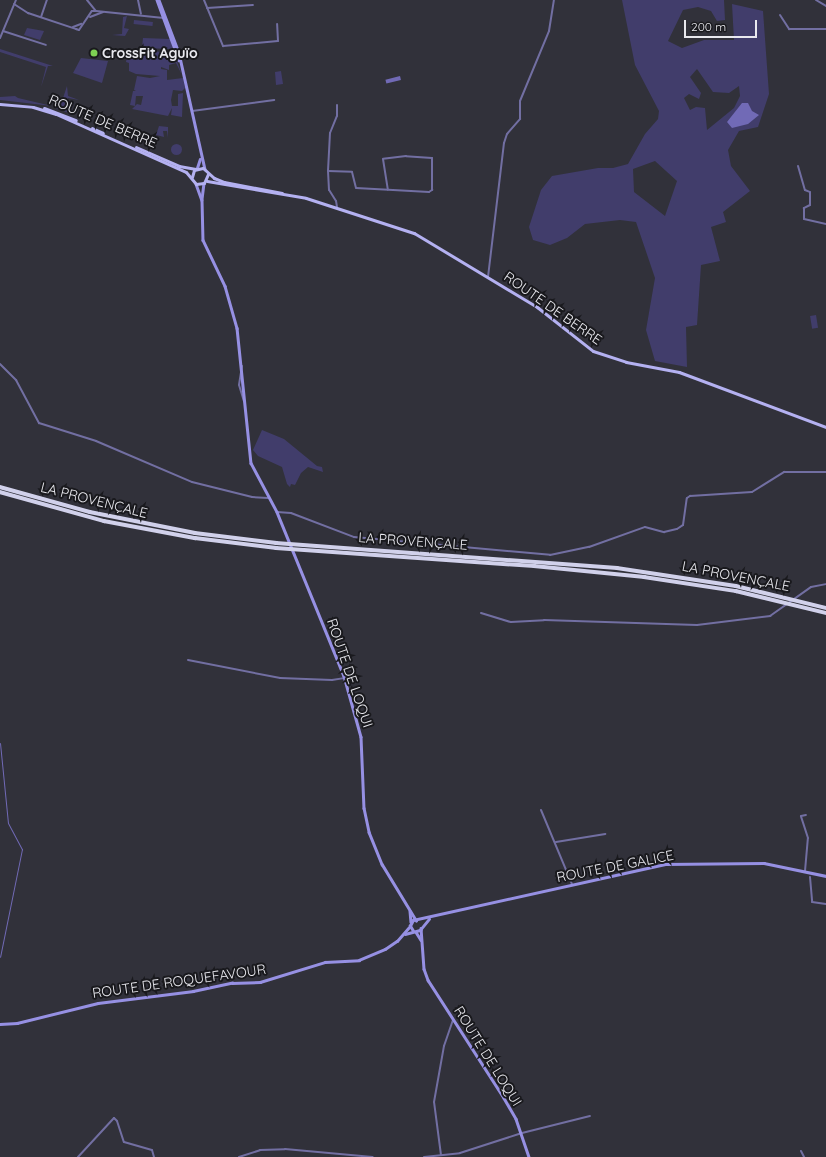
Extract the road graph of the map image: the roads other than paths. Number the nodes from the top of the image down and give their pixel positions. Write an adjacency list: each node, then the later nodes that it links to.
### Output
1 (16, 0): 9 (street)
2 (47, 0): 18 (street)
3 (87, 0): 13 (street)
4 (138, 0): 14 (street)
5 (158, 0): 15 (main road)
6 (204, 0): 12 (street)
7 (554, 0): 43 (street)
8 (816, 0): 11 (street)
9 (14, 4): 18 (street); 22 (street)
10 (253, 5): 12 (street)
11 (826, 6)
12 (207, 8): 20 (street)
13 (94, 12): 14 (street); 18 (street)
14 (141, 14): 17 (street)
15 (164, 14): 17 (street); 19 (main road)
16 (780, 15): 21 (street)
17 (156, 16): 19 (street)
18 (41, 17)
19 (165, 17): 28 (main road)
20 (278, 24)
21 (826, 29)
22 (3, 32): 23 (street); 24 (street)
23 (0, 38)
24 (46, 45)
25 (274, 100): 28 (street)
26 (0, 103): 31 (main road, ROUTE DE BERRE); 35 (main road, ROUTE DE BERRE)
27 (337, 105): 33 (street)
28 (192, 110): 29 (main road)
29 (200, 158): 31 (main road); 32 (main road)
30 (798, 166): 42 (street)
31 (195, 169): 32 (main road); 35 (main road)
32 (205, 170): 34 (main road)
33 (328, 171): 38 (street); 41 (street)
34 (208, 174): 36 (main road); 39 (main road, ROUTE DE BERRE)
35 (192, 177): 37 (main road)
36 (206, 182): 37 (main road); 39 (main road, ROUTE DE BERRE); 40 (main road)
37 (196, 184): 40 (main road)
38 (388, 190): 38 (street)
39 (297, 196): 41 (main road, ROUTE DE BERRE)
40 (202, 200): 49 (main road, ROUTE DE LOQUI)
41 (336, 207): 43 (main road, ROUTE DE BERRE)
42 (826, 224)
43 (488, 277): 45 (main road, ROUTE DE BERRE)
44 (0, 364): 49 (street)
45 (826, 427)
46 (826, 472): 50 (street)
47 (0, 487): 52 (highway, LA PROVENÇALE)
48 (0, 492): 54 (highway, LA PROVENÇALE)
49 (268, 498): 50 (main road, ROUTE DE LOQUI)
50 (277, 512): 56 (main road, ROUTE DE LOQUI)
51 (826, 584): 53 (street)
52 (826, 608)
53 (481, 612)
54 (826, 614)
55 (188, 660): 56 (street)
56 (344, 678): 66 (main road, ROUTE DE LOQUI)
57 (541, 810): 60 (street)
58 (806, 815): 61 (street)
59 (604, 834): 60 (street)
60 (556, 842): 64 (street)
61 (805, 871): 62 (main road, ROUTE DE GALICE); 64 (main road, ROUTE DE GALICE)
62 (826, 876)
63 (810, 877): 65 (street)
64 (572, 884): 67 (main road, ROUTE DE GALICE)
65 (826, 904)
66 (410, 909): 68 (main road, ROUTE DE LOQUI); 69 (main road)
67 (434, 916): 68 (main road, ROUTE DE GALICE); 71 (main road)
68 (417, 920): 69 (main road, ROUTE DE GALICE); 71 (main road, ROUTE DE LOQUI)
69 (411, 922): 70 (main road)
70 (410, 926): 72 (main road); 73 (main road)
71 (421, 927): 72 (main road); 74 (main road)
72 (414, 931): 73 (main road); 74 (main road)
73 (403, 935): 76 (main road, ROUTE DE ROQUEFAVOUR)
74 (422, 942): 75 (main road, ROUTE DE LOQUI)
75 (453, 1020): 78 (main road, ROUTE DE LOQUI); 80 (street)
76 (0, 1024)
77 (590, 1116): 78 (street)
78 (522, 1133): 80 (street); 86 (main road, ROUTE DE LOQUI)
79 (801, 1151): 87 (street)
80 (441, 1155): 85 (street)
81 (78, 1157): 82 (street)
82 (154, 1157)
83 (239, 1157): 84 (street)
84 (373, 1157)
85 (424, 1157)
86 (529, 1157)
87 (804, 1157)

